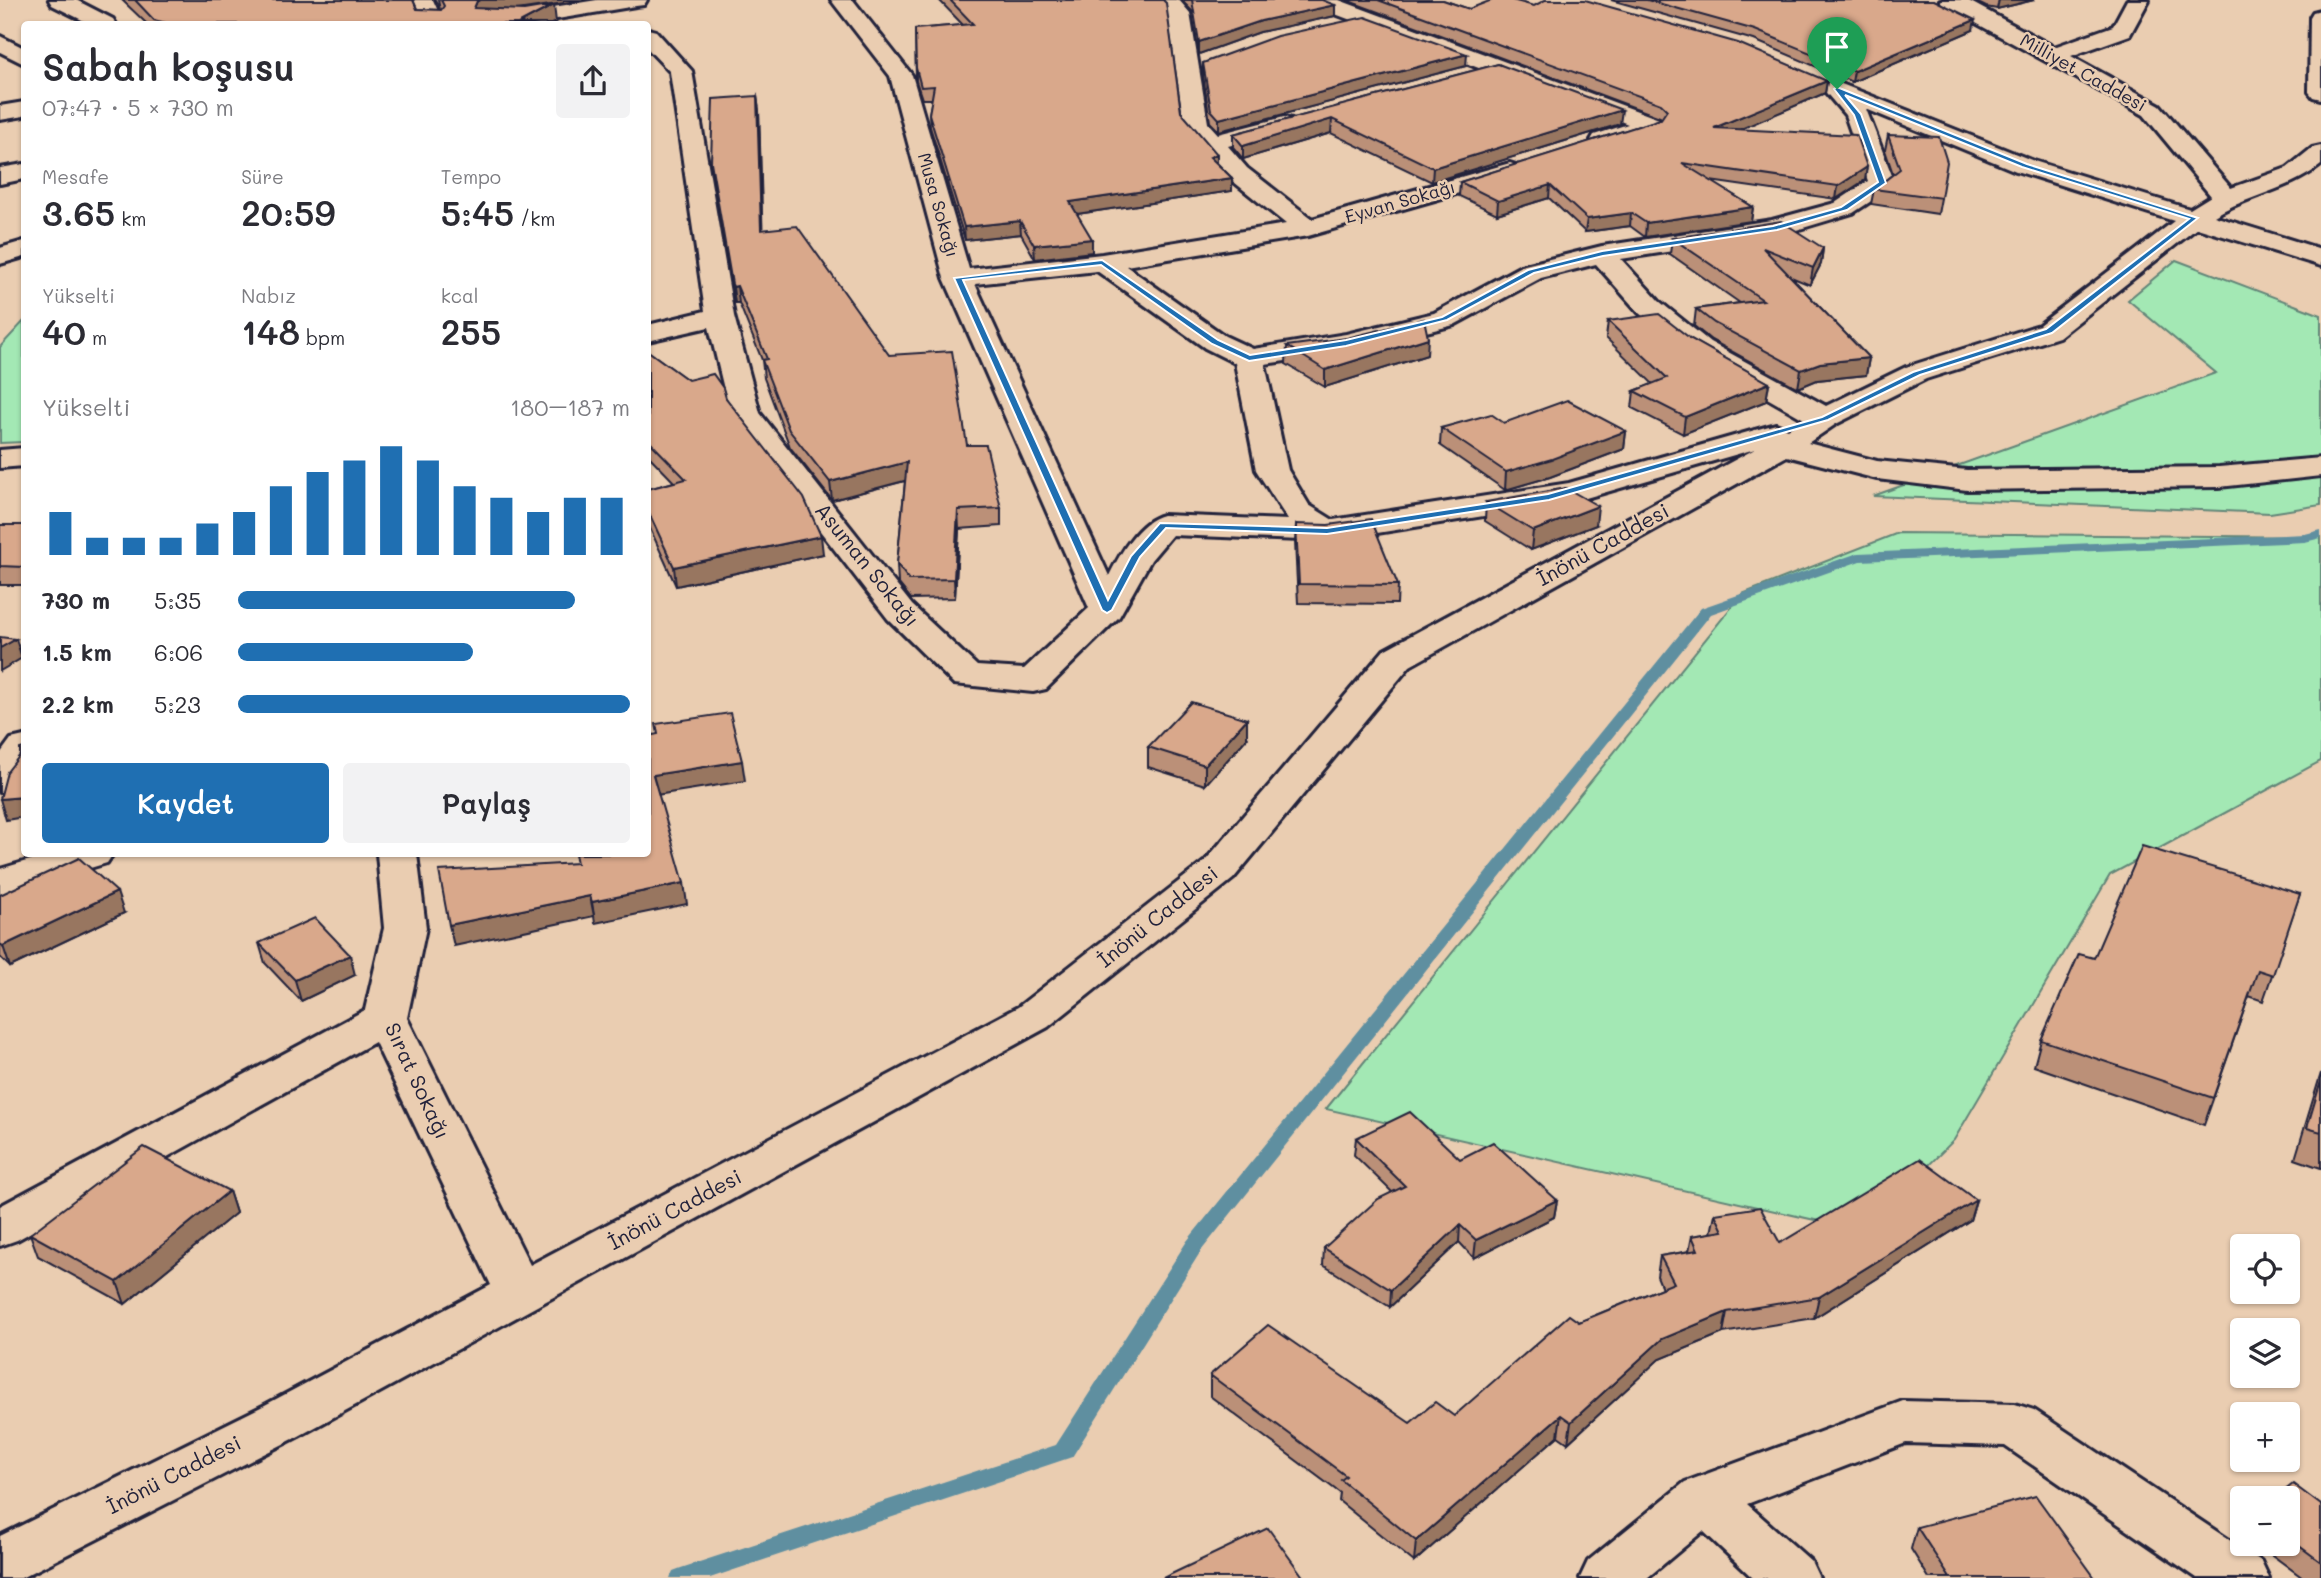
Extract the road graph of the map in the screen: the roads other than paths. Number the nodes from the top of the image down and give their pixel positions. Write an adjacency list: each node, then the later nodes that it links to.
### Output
1 (60, 0): 9 (street)
2 (422, 0): 14 (street)
3 (842, 0): 45 (street, Musa Sokağı)
4 (1167, 0): 26 (street)
5 (1319, 0): 11 (street)
6 (1951, 0): 23 (street, Milliyet Caddesi)
7 (2138, 0): 23 (street)
8 (625, 1): 15 (street); 16 (street)
9 (85, 13): 12 (street); 13 (street)
10 (2321, 17): 28 (street)
11 (1367, 18): 17 (street); 25 (street)
12 (55, 21)
13 (100, 21)
14 (432, 21)
15 (508, 21)
16 (635, 21)
17 (1330, 26)
18 (21, 30): 19 (street)
19 (0, 35)
20 (651, 39): 46 (street, Asuman Sokağı)
21 (0, 43): 22 (street)
22 (21, 55)
23 (2050, 56): 38 (street, Milliyet Caddesi)
24 (1211, 61): 26 (street)
25 (1498, 67): 27 (street); 33 (street)
26 (1188, 69): 32 (street)
27 (1459, 77)
28 (2321, 92)
29 (21, 110): 30 (street)
30 (0, 113)
31 (1303, 119): 32 (street)
32 (1212, 143): 39 (street)
33 (1586, 146)
34 (2321, 153): 38 (street, İnönü Caddesi)
35 (1535, 163): 39 (street, Eyvan Sokağı)
36 (21, 172): 37 (street)
37 (0, 176)
38 (2210, 208): 41 (street); 43 (street); 49 (street, İnönü Caddesi)
39 (1308, 228): 44 (street, Eyvan Sokağı)
40 (21, 250): 42 (street)
41 (1602, 254): 48 (street); 49 (street)
42 (0, 256)
43 (2321, 258)
44 (1102, 262): 45 (street, Eyvan Sokağı); 48 (street)
45 (958, 278): 55 (street, Musa Sokağı)
46 (720, 316): 47 (street); 55 (street, Asuman Sokağı)
47 (651, 332)
48 (1249, 358): 54 (street)
49 (1825, 418): 50 (street, İnönü Caddesi); 54 (street, Asuman Sokağı)
50 (1783, 446): 53 (street); 63 (street, İnönü Caddesi)
51 (21, 457): 52 (street)
52 (0, 459)
53 (2321, 467)
54 (1327, 531): 55 (street, Asuman Sokağı)
55 (1107, 610)
56 (21, 751): 57 (street)
57 (0, 781)
58 (83, 857): 60 (street)
59 (397, 857): 61 (street, Sırat Sokağı)
60 (0, 882)
61 (385, 1018): 62 (street); 63 (street, Sırat Sokağı)
62 (0, 1228)
63 (520, 1293): 65 (street, İnönü Caddesi)
64 (1704, 1498): 66 (street); 67 (street); 68 (street)
65 (0, 1562)
66 (1608, 1578)
67 (1791, 1578)
68 (2241, 1578)

